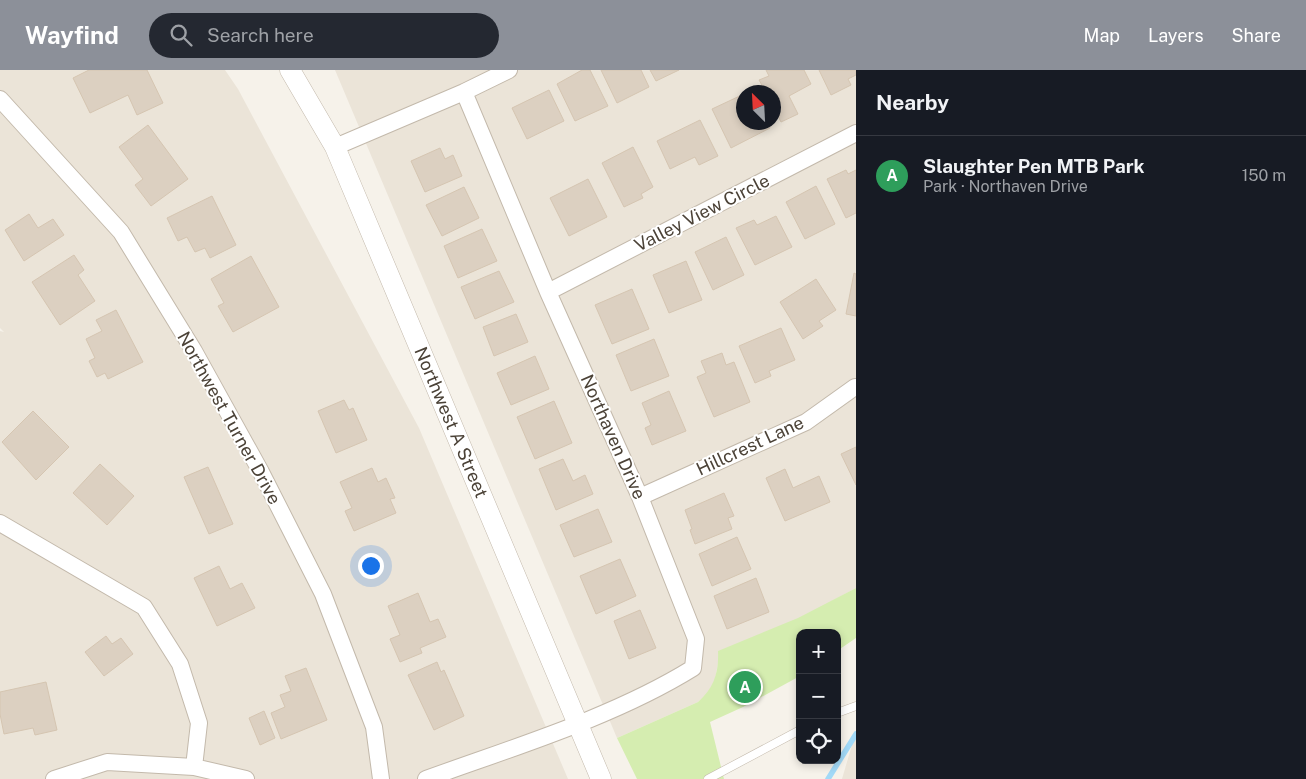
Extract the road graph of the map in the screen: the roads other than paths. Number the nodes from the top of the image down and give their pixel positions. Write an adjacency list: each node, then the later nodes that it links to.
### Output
1 (290, 70): 6 (street, Northwest A Street)
2 (509, 70): 3 (street)
3 (464, 92): 6 (street); 7 (street, Northaven Drive)
4 (0, 99): 18 (street, Northwest Turner Drive)
5 (856, 133): 7 (street, Valley View Circle)
6 (335, 147): 13 (street, Northwest A Street)
7 (548, 292): 9 (street, Northaven Drive)
8 (855, 387): 9 (street, Hillcrest Lane)
9 (640, 497): 13 (street, Northaven Drive)
10 (0, 523): 15 (street)
11 (856, 706): 12 (lane)
12 (841, 712)
13 (577, 723): 19 (street); 20 (street, Northwest A Street)
14 (796, 732): 21 (lane)
15 (194, 767): 16 (street); 17 (street)
16 (54, 779)
17 (246, 779)
18 (381, 779)
19 (426, 779)
20 (601, 779)
21 (708, 779)

